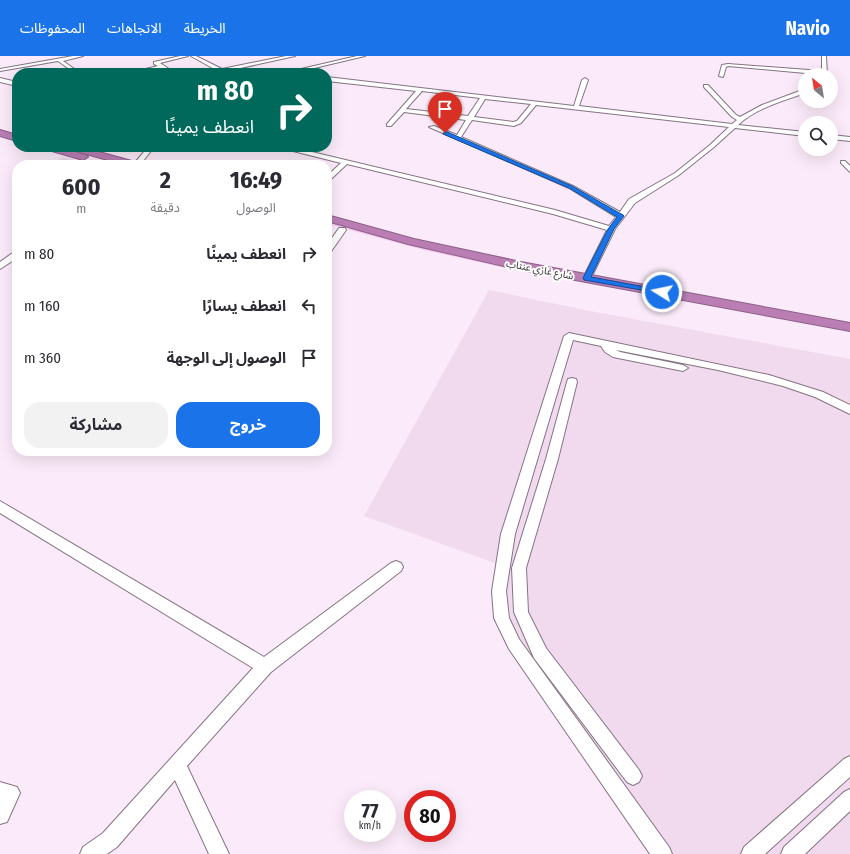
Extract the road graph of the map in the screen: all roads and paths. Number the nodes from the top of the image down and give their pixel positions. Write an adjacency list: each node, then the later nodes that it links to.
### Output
1 (81, 56): 8 (street)
2 (186, 56): 11 (street)
3 (193, 56): 14 (street)
4 (293, 56): 7 (street)
5 (363, 56): 17 (street)
6 (824, 56): 18 (street)
7 (280, 59): 9 (street); 15 (street)
8 (59, 60): 12 (street); 19 (street)
9 (287, 62)
10 (294, 66): 16 (street)
11 (163, 67): 13 (street)
12 (71, 68)
13 (158, 68)
14 (215, 68)
15 (236, 68)
16 (298, 68)
17 (311, 68)
18 (825, 68)
19 (0, 70)
20 (798, 71): 21 (street)
21 (721, 76)
22 (0, 80): 25 (street)
23 (332, 80): 27 (street)
24 (585, 80): 31 (street)
25 (12, 83)
26 (706, 86): 34 (street)
27 (420, 90): 29 (street); 32 (street)
28 (798, 94): 34 (street)
29 (483, 97): 30 (street); 33 (street)
30 (535, 103): 31 (street); 33 (street)
31 (576, 108): 36 (street)
32 (403, 110): 33 (street); 35 (street)
33 (470, 119): 43 (street)
34 (740, 119): 36 (street)
35 (389, 125)
36 (733, 126): 40 (street); 57 (street)
37 (0, 127): 39 (highway)
38 (432, 127): 43 (street)
39 (12, 131)
40 (798, 133)
41 (0, 134): 42 (highway)
42 (12, 137)
43 (458, 138): 57 (street)
44 (838, 138): 45 (street)
45 (850, 139)
46 (66, 152): 50 (highway)
47 (89, 152): 51 (highway)
48 (147, 152): 52 (street)
49 (304, 152): 53 (street)
50 (94, 160)
51 (118, 160)
52 (140, 160)
53 (345, 162): 56 (street); 60 (street)
54 (843, 162): 55 (street)
55 (850, 170)
56 (332, 175)
57 (621, 216): 60 (street)
58 (332, 219): 65 (highway, شارع غازي عنتاب)
59 (332, 227): 61 (highway)
60 (611, 229): 65 (street)
61 (342, 230): 62 (street); 66 (highway)
62 (332, 244)
63 (12, 258): 64 (street)
64 (0, 266)
65 (587, 278): 66 (highway, شارع غازي عنتاب)
66 (827, 326): 67 (highway, شارع غازي عنتاب); 68 (highway)
67 (850, 326)
68 (850, 334)
69 (604, 344): 71 (street); 72 (street); 77 (street)
70 (572, 382): 76 (street)
71 (850, 410)
72 (850, 419)
73 (0, 506): 75 (street)
74 (396, 567): 75 (street)
75 (265, 666): 78 (street)
76 (563, 683): 77 (street); 80 (street)
77 (549, 694): 86 (street)
78 (177, 764): 84 (street); 85 (street)
79 (850, 765): 87 (street)
80 (633, 776)
81 (0, 791): 83 (street)
82 (850, 798): 88 (street)
83 (0, 815)
84 (90, 854)
85 (219, 854)
86 (662, 854)
87 (751, 854)
88 (791, 854)

